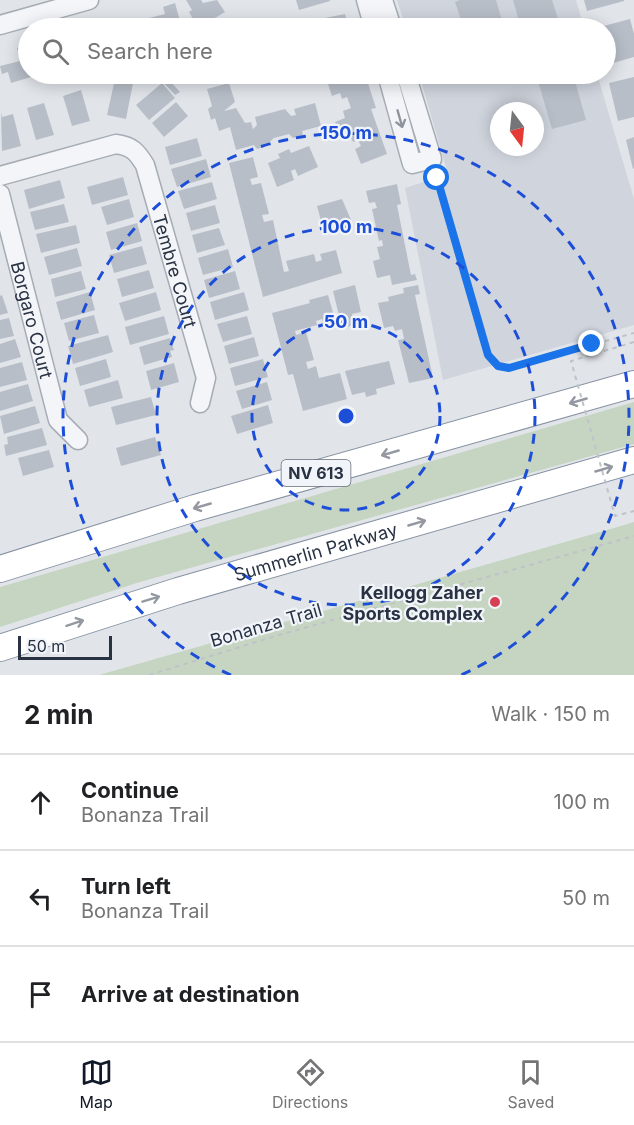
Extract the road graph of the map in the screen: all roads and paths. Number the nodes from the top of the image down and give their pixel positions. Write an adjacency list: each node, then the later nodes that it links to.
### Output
1 (88, 0): 4 (street)
2 (366, 0): 5 (street)
3 (383, 0): 6 (street)
4 (25, 18)
5 (371, 18)
6 (389, 18)
7 (18, 20): 8 (street)
8 (0, 25)
9 (390, 84): 11 (street, one-way to 11)
10 (409, 84): 11 (street)
11 (432, 159): 14 (path)
12 (0, 176): 17 (street, Tembre Court)
13 (0, 194): 18 (street, Borgaro Court)
14 (634, 333)
15 (634, 342): 20 (path, bridge)
16 (634, 384): 22 (highway, NV 613, one-way to 22)
17 (200, 403)
18 (78, 440)
19 (634, 460): 23 (highway, Summerlin Parkway, one-way to 19)
20 (634, 511)
21 (634, 536): 24 (path, Bonanza Trail)
22 (0, 569)
23 (0, 648)
24 (149, 675)

